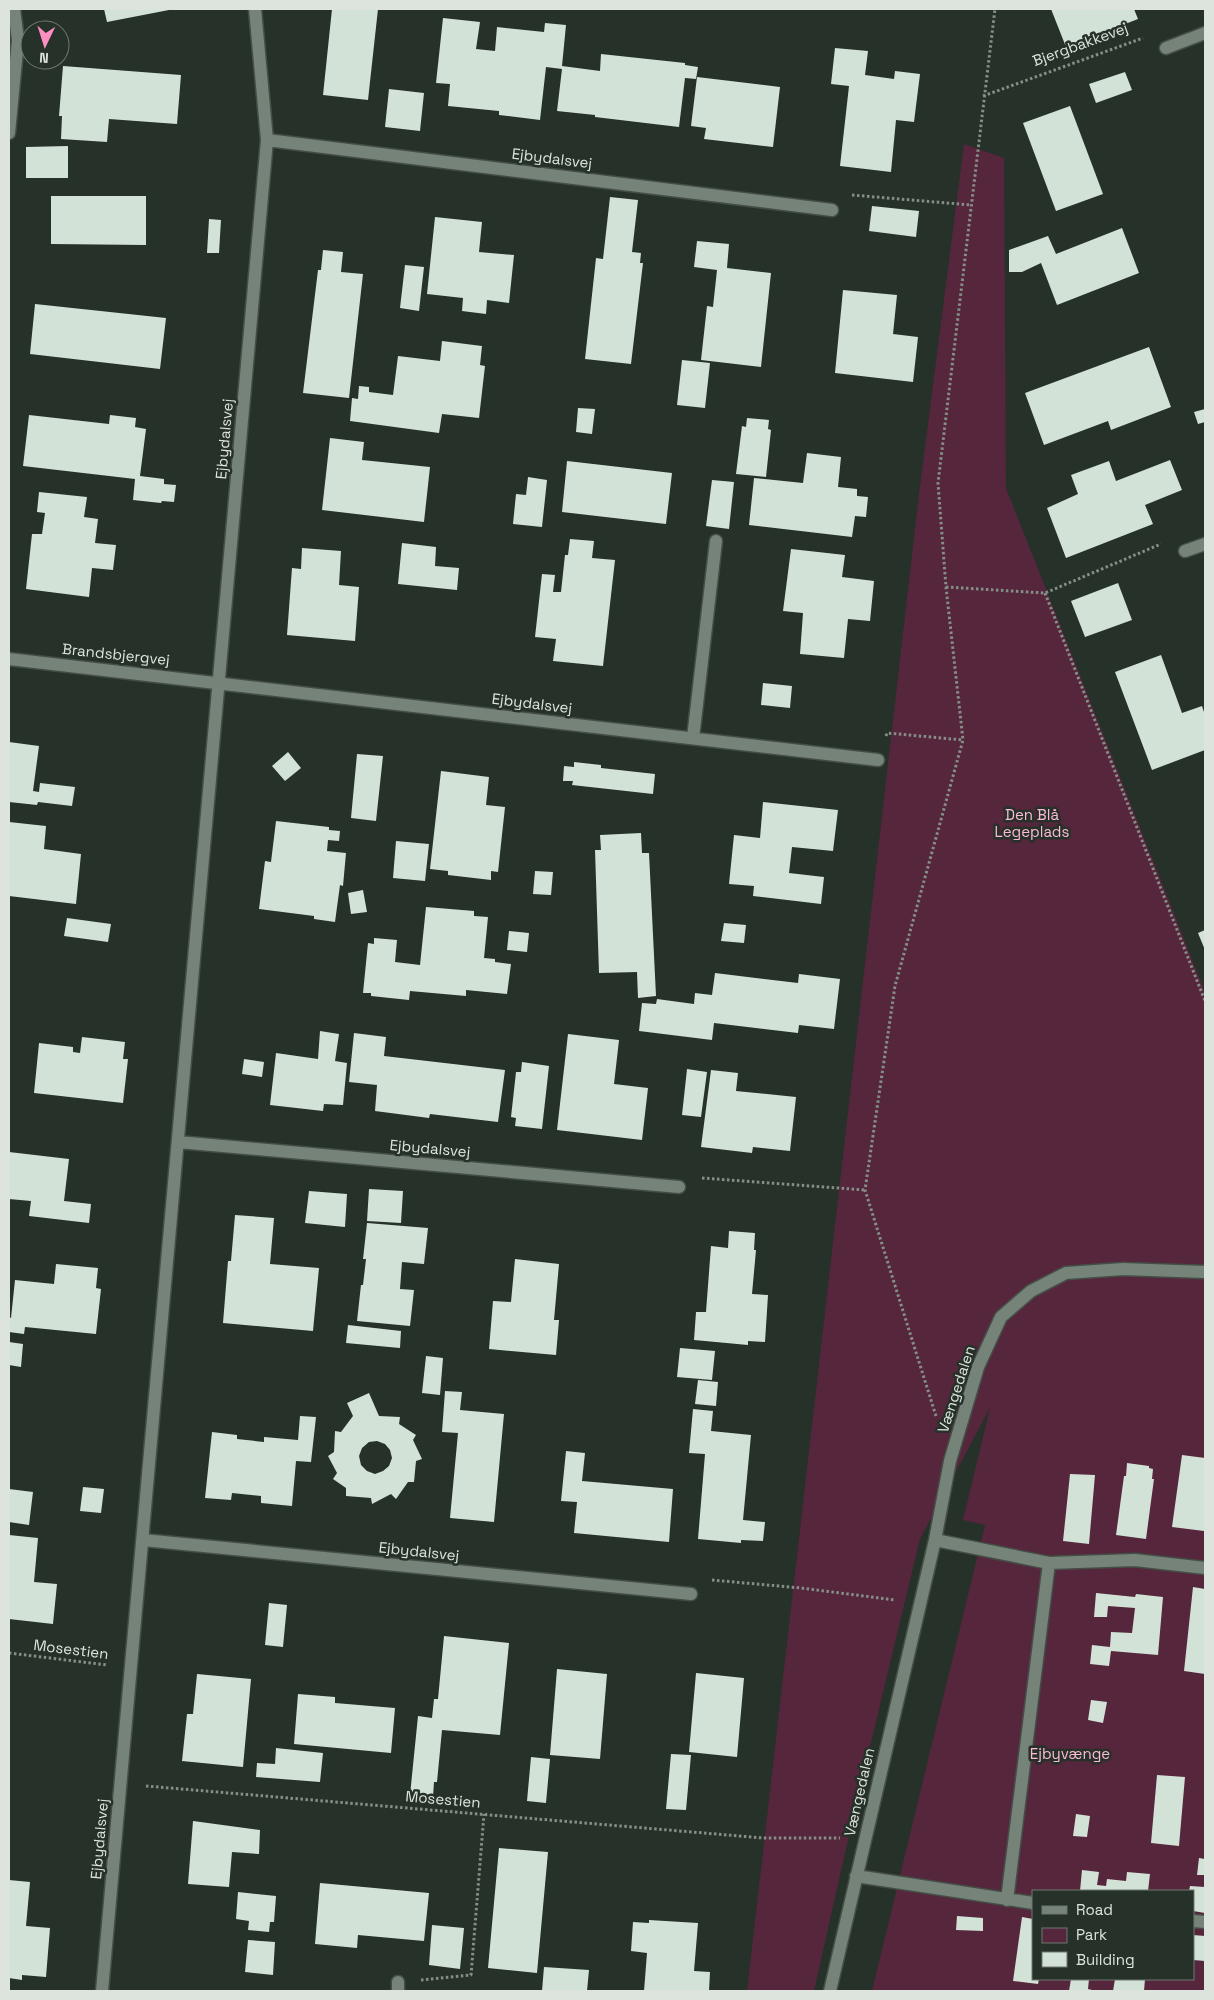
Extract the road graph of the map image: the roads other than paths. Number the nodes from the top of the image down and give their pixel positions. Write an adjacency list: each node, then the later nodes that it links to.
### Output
1 (14, 9): 5 (street)
2 (255, 9): 6 (street, Ejbydalsvej)
3 (1205, 33): 4 (street)
4 (1166, 48)
5 (9, 133)
6 (267, 140): 7 (street, Ejbydalsvej); 12 (street, Ejbydalsvej)
7 (832, 210)
8 (716, 541): 13 (street)
9 (1205, 544): 10 (street)
10 (1185, 551)
11 (9, 659): 12 (street, Brandsbjergvej)
12 (219, 682): 13 (street, Ejbydalsvej); 15 (street, Ejbydalsvej)
13 (693, 738): 14 (street, Ejbydalsvej)
14 (878, 760)
15 (178, 1142): 16 (street, Ejbydalsvej); 18 (street, Ejbydalsvej)
16 (679, 1187)
17 (1205, 1272): 19 (street, Vængedalen)
18 (142, 1540): 22 (street, Ejbydalsvej); 26 (street, Ejbydalsvej)
19 (935, 1540): 20 (street); 23 (street, Vængedalen)
20 (1049, 1563): 21 (street); 24 (street)
21 (1205, 1568)
22 (691, 1594)
23 (856, 1876): 24 (street); 27 (street, Vængedalen)
24 (1007, 1900): 25 (street)
25 (1032, 1903)
26 (102, 1991)
27 (830, 1991)

